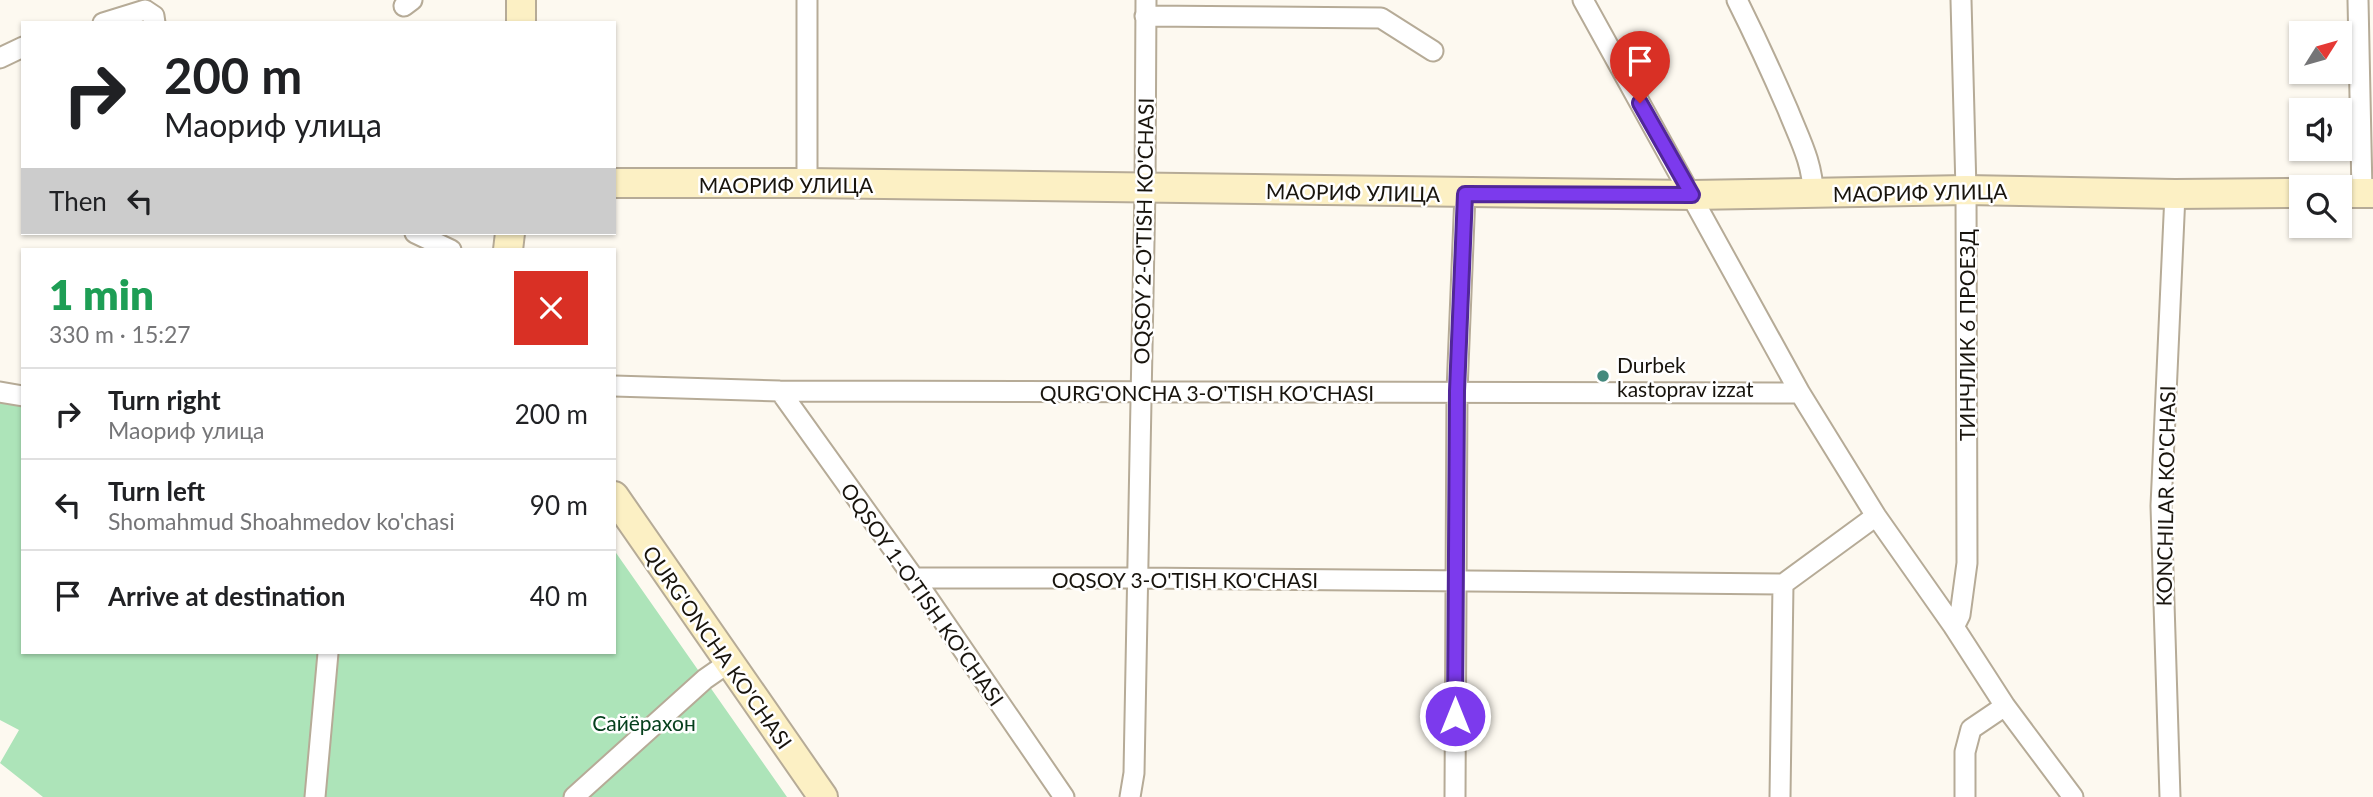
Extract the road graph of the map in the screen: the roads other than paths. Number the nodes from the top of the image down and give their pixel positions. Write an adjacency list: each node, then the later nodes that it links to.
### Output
1 (521, 0): 12 (street)
2 (807, 0): 17 (street)
3 (1371, 0): 9 (street)
4 (1583, 0): 25 (street)
5 (1737, 0): 23 (street)
6 (1961, 0): 19 (street, ТИНЧЛИК 6 ПРОЕЗД)
7 (2358, 0): 21 (street)
8 (1146, 8): 9 (street); 18 (street, OQSOY 2-O'TISH KO'CHASI)
9 (1381, 18): 14 (street)
10 (109, 21): 11 (street)
11 (155, 21)
12 (521, 21)
13 (21, 48): 15 (street)
14 (1433, 51)
15 (0, 58)
16 (616, 183): 17 (street, МАОРИФ УЛИЦА)
17 (807, 183): 18 (street, МАОРИФ УЛИЦА)
18 (1145, 188): 22 (street, МАОРИФ УЛИЦА); 32 (street, OQSOY 2-O'TISH KO'CHASI)
19 (1966, 190): 23 (street, МАОРИФ УЛИЦА); 24 (street, МАОРИФ УЛИЦА); 41 (street, ТИНЧЛИК 6 ПРОЕЗД)
20 (2289, 193): 24 (street, МАОРИФ УЛИЦА)
21 (2358, 193)
22 (1465, 194): 25 (street, МАОРИФ УЛИЦА); 31 (street)
23 (1813, 194): 25 (street, МАОРИФ УЛИЦА)
24 (2175, 194): 54 (street, KONCHILAR KO'CHASI)
25 (1692, 195): 33 (street)
26 (419, 235): 27 (street)
27 (448, 248)
28 (616, 386): 30 (street, QURG'ONCHA 3-O'TISH KO'CHASI)
29 (0, 391): 34 (street)
30 (780, 391): 32 (street, QURG'ONCHA 3-O'TISH KO'CHASI); 37 (street, OQSOY 1-O'TISH KO'CHASI)
31 (1457, 391): 32 (street, QURG'ONCHA 3-O'TISH KO'CHASI); 33 (street, QURG'ONCHA 3-O'TISH KO'CHASI); 39 (street)
32 (1141, 392): 38 (street, OQSOY 2-O'TISH KO'CHASI)
33 (1800, 393): 36 (street)
34 (21, 396)
35 (616, 499): 43 (street, QURG'ONCHA KO'CHASI)
36 (1876, 516): 40 (street); 41 (street)
37 (914, 578): 38 (street, OQSOY 3-O'TISH KO'CHASI); 48 (street, OQSOY 1-O'TISH KO'CHASI)
38 (1138, 578): 39 (street, OQSOY 3-O'TISH KO'CHASI); 49 (street, OQSOY 2-O'TISH KO'CHASI)
39 (1455, 580): 40 (street, OQSOY 3-O'TISH KO'CHASI); 50 (street)
40 (1783, 584): 51 (street)
41 (1954, 626): 44 (street)
42 (328, 654): 45 (street)
43 (728, 663): 46 (street); 47 (street, QURG'ONCHA KO'CHASI)
44 (2005, 706): 52 (street); 53 (street)
45 (315, 797)
46 (574, 797)
47 (823, 797)
48 (1064, 797)
49 (1130, 797)
50 (1455, 797)
51 (1780, 797)
52 (1965, 797)
53 (2073, 797)
54 (2170, 797)

